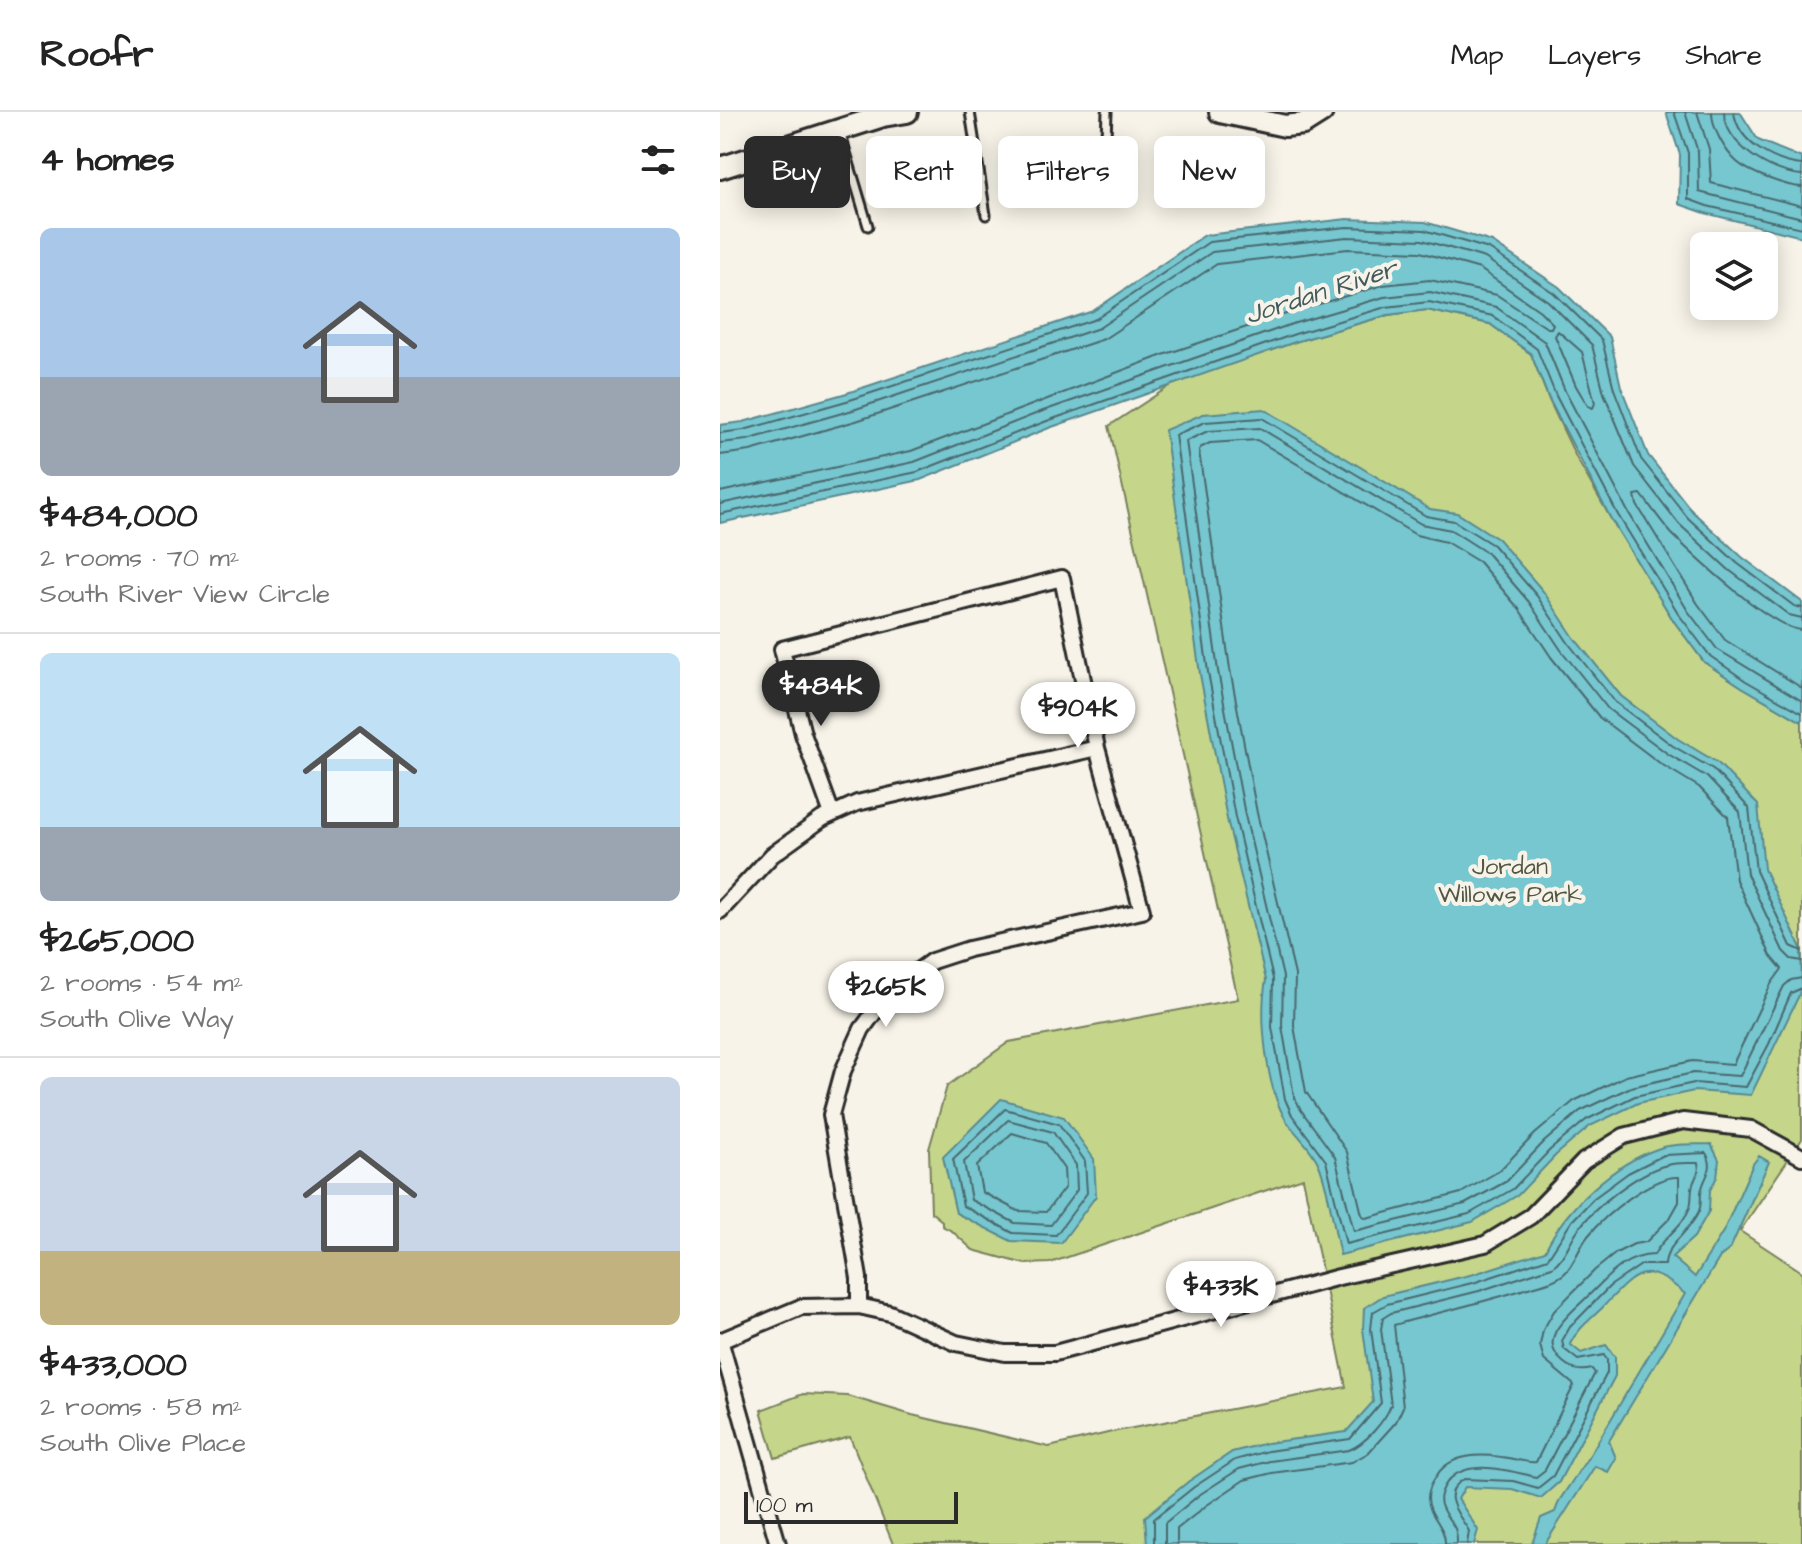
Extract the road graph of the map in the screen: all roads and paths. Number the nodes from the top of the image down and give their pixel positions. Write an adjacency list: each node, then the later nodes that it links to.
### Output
1 (907, 112): 6 (street)
2 (970, 112): 9 (lane)
3 (1107, 112): 7 (lane)
4 (1220, 112): 5 (street)
5 (1322, 112)
6 (840, 130): 8 (street); 10 (lane)
7 (1106, 136)
8 (720, 168)
9 (986, 215)
10 (868, 226)
11 (1097, 748): 12 (street); 12 (street); 15 (street)
12 (832, 814): 13 (street)
13 (720, 911)
14 (1802, 1157): 15 (street)
15 (859, 1306): 16 (street)
16 (720, 1341): 17 (street)
17 (778, 1544)

